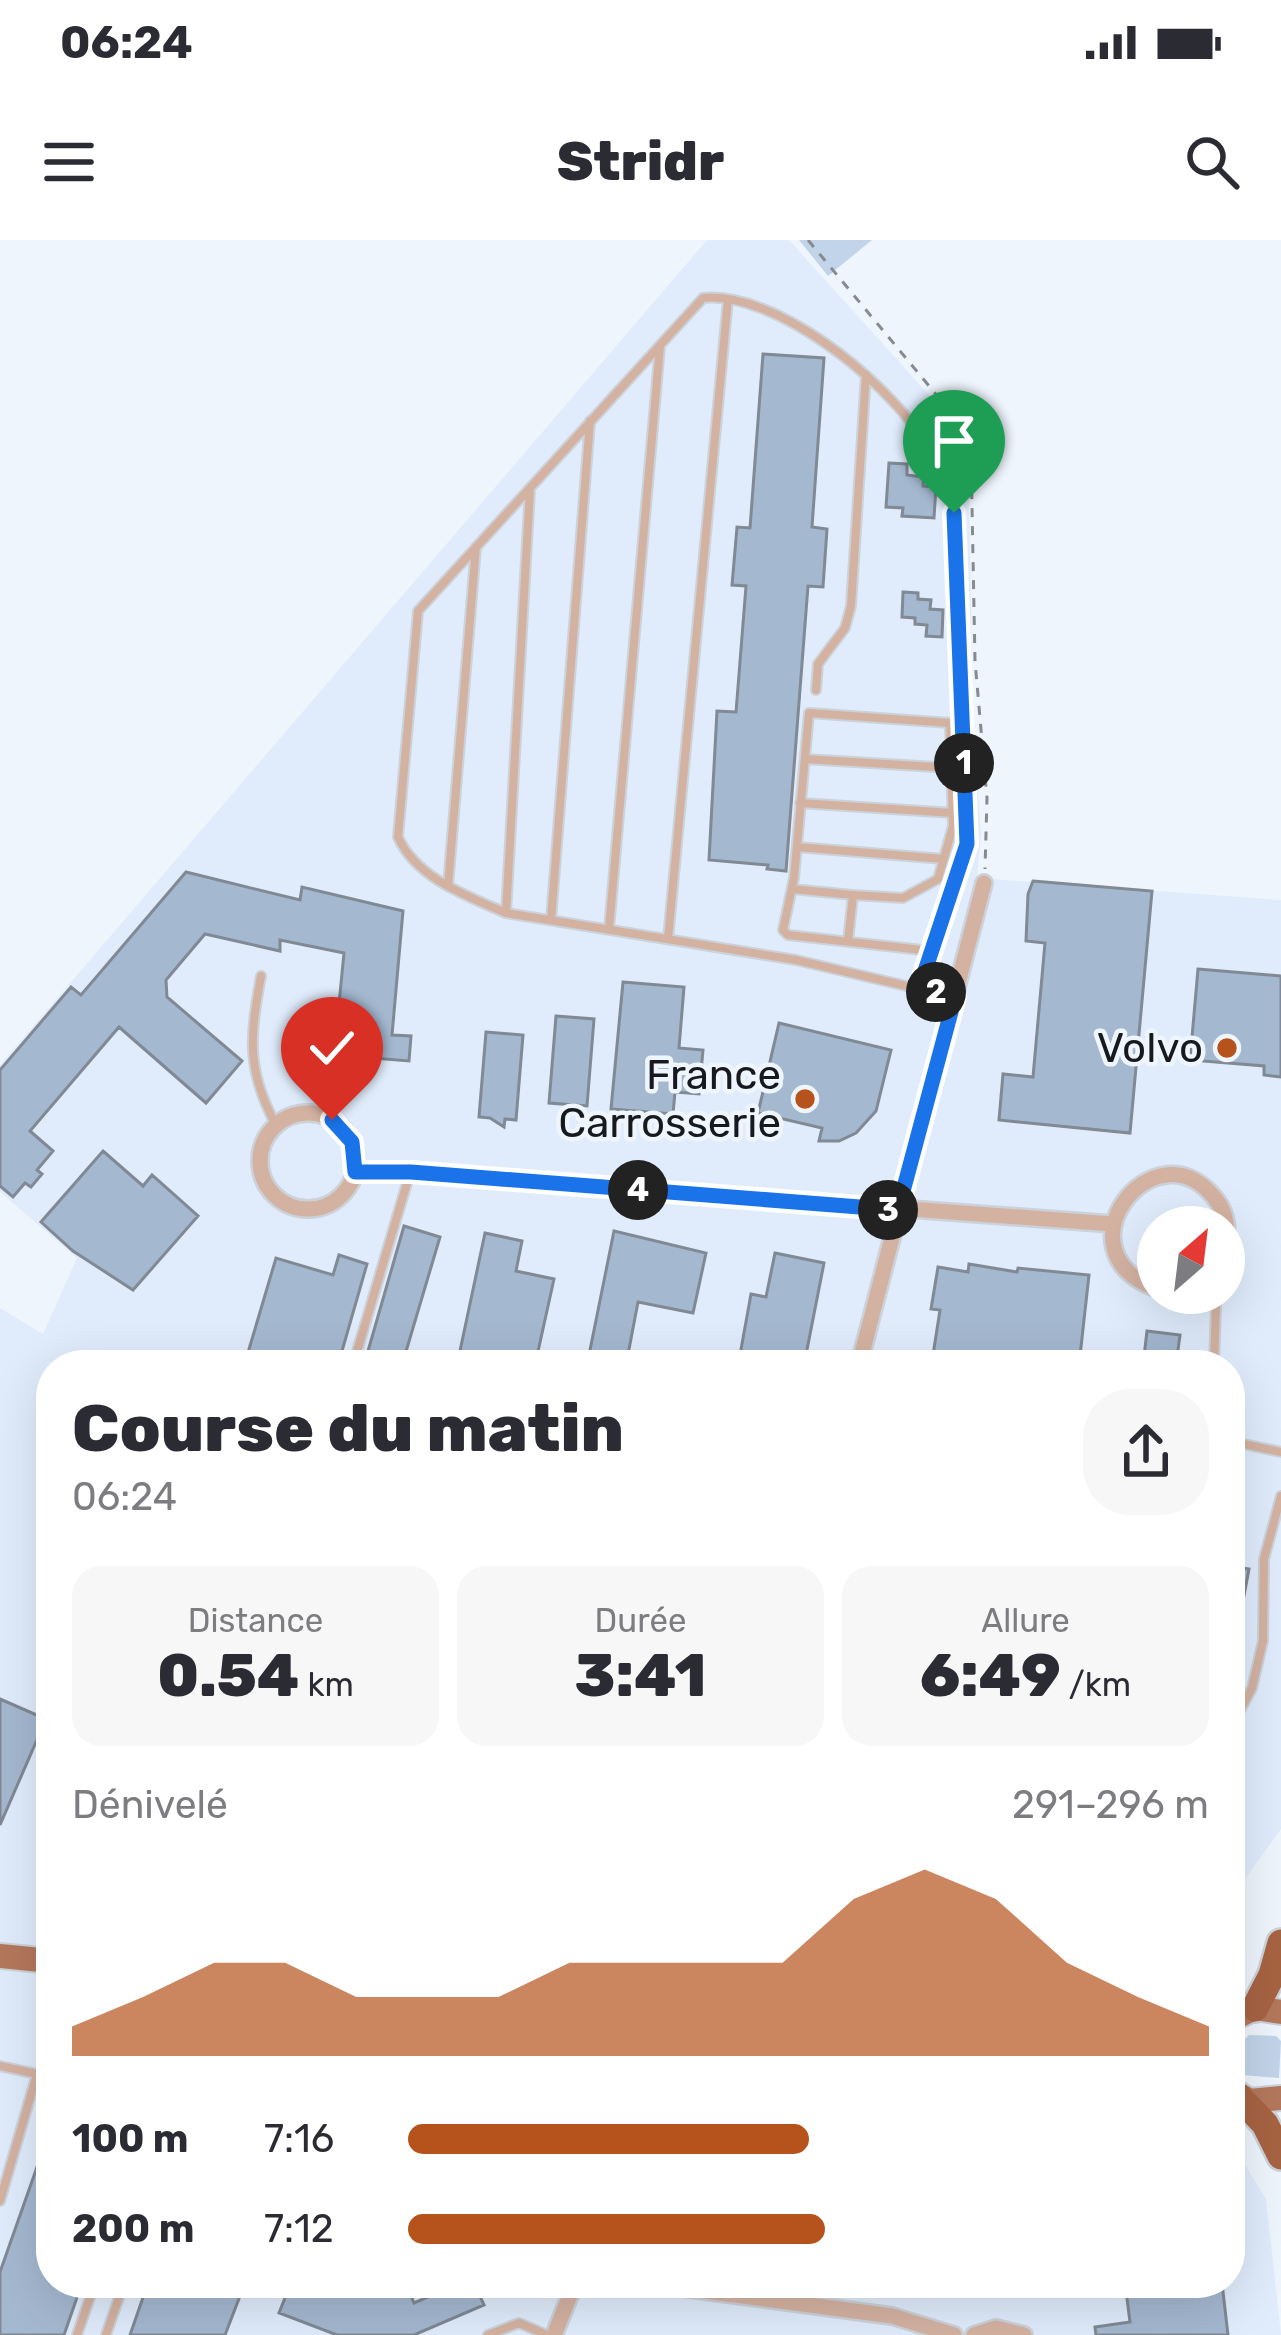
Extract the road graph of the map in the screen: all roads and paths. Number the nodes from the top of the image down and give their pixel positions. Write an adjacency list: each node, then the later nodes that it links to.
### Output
1 (728, 299): 2 (lane); 3 (lane); 21 (lane)
2 (660, 345): 4 (lane); 20 (lane)
3 (866, 374): 7 (lane); 23 (lane)
4 (590, 421): 5 (lane); 19 (lane)
5 (530, 488): 6 (lane); 18 (lane)
6 (476, 547): 15 (lane); 15 (lane)
7 (815, 690)
8 (805, 759): 9 (lane); 9 (lane); 10 (lane)
9 (952, 768): 11 (lane)
10 (800, 803): 11 (lane); 12 (lane)
11 (953, 813): 13 (lane)
12 (796, 847): 13 (lane); 16 (lane)
13 (944, 859): 17 (lane)
14 (984, 883): 26 (street)
15 (448, 886): 18 (lane)
16 (792, 889): 17 (lane); 22 (lane)
17 (853, 895): 22 (lane)
18 (506, 913): 19 (lane)
19 (550, 920): 20 (lane)
20 (609, 930): 21 (lane)
21 (668, 939): 25 (lane)
22 (848, 941): 23 (lane)
23 (932, 951): 25 (lane)
24 (261, 976): 27 (lane)
25 (919, 989): 26 (lane)
26 (955, 997): 31 (street)
27 (276, 1125): 28 (street); 28 (street)
28 (355, 1172): 29 (street)
29 (411, 1172): 31 (street); 35 (lane)
30 (1220, 1206): 32 (street)
31 (898, 1210): 32 (street); 36 (street)
32 (1113, 1224): 33 (street)
33 (1137, 1277)
34 (1216, 1314): 37 (lane)
35 (357, 1350)
36 (863, 1350)
37 (1214, 1350)
38 (1245, 1445): 39 (lane)
39 (1281, 1453)
40 (1281, 1496): 41 (lane)
41 (1245, 1700)
42 (1281, 1943): 45 (highway)
43 (0, 1956): 44 (main road)
44 (36, 1959)
45 (1255, 2013)
46 (0, 2066): 47 (lane)
47 (36, 2074)
48 (36, 2081): 53 (lane)
49 (1245, 2096): 50 (main road)
50 (1281, 2098)
51 (1245, 2104): 52 (highway)
52 (1281, 2156)
53 (0, 2201)
54 (89, 2298): 58 (lane)
55 (119, 2298): 59 (lane)
56 (568, 2298): 61 (street)
57 (757, 2298): 62 (street)
58 (76, 2335)
59 (106, 2335)
60 (488, 2335): 61 (lane)
61 (550, 2335)
62 (954, 2335)
63 (974, 2335): 64 (street)
64 (1024, 2335)

